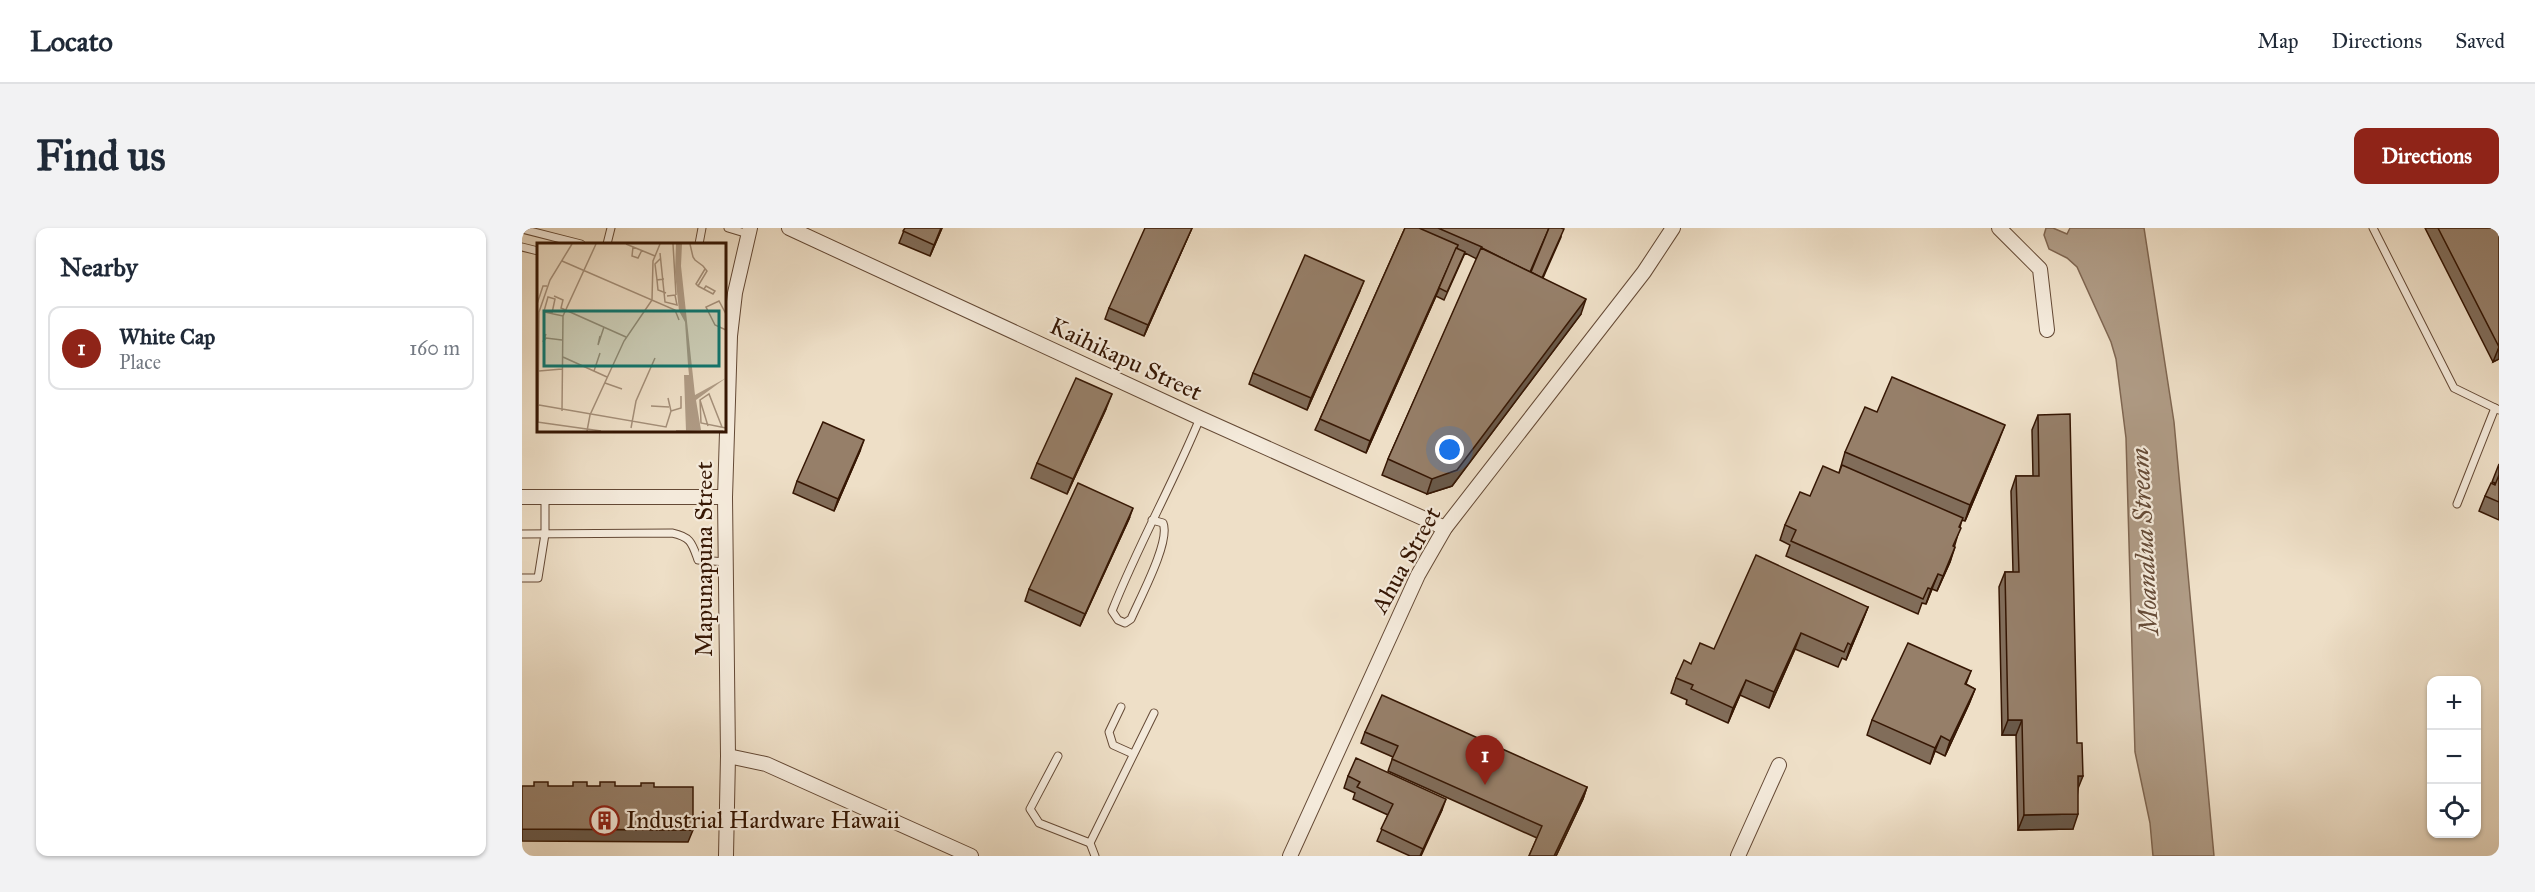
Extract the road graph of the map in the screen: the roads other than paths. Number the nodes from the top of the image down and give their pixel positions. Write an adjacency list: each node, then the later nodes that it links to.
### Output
1 (611, 228): 11 (lane)
2 (702, 228): 12 (lane)
3 (728, 228): 9 (lane)
4 (789, 228): 18 (street, Kaihikapu Street)
5 (1674, 228): 24 (street, Ahua Street)
6 (1999, 228): 16 (street)
7 (2373, 228): 17 (lane)
8 (522, 229): 10 (lane)
9 (749, 231): 15 (street, Mapunapuna Street)
10 (577, 243)
11 (607, 243)
12 (699, 243)
13 (522, 247): 14 (lane)
14 (537, 251)
15 (730, 292): 20 (street, Mapunapuna Street)
16 (2046, 330)
17 (2497, 409): 22 (lane)
18 (1200, 418): 23 (lane); 24 (street, Kaihikapu Street)
19 (522, 497): 21 (street)
20 (725, 497): 21 (street); 27 (street, Mapunapuna Street)
21 (545, 498): 26 (lane)
22 (2457, 504)
23 (1152, 520): 23 (lane)
24 (1445, 528): 39 (street, Ahua Street)
25 (522, 534): 26 (lane)
26 (545, 534): 27 (lane); 28 (lane)
27 (727, 562): 32 (street, Mapunapuna Street)
28 (522, 578)
29 (1121, 707): 31 (lane)
30 (1154, 713): 31 (lane)
31 (1133, 754): 35 (lane)
32 (728, 756): 36 (street, Mapunapuna Street); 37 (street)
33 (1058, 756): 35 (lane)
34 (1779, 765): 40 (street)
35 (1090, 843): 38 (lane)
36 (726, 856)
37 (971, 856)
38 (1095, 856)
39 (1290, 856)
40 (1738, 856)

